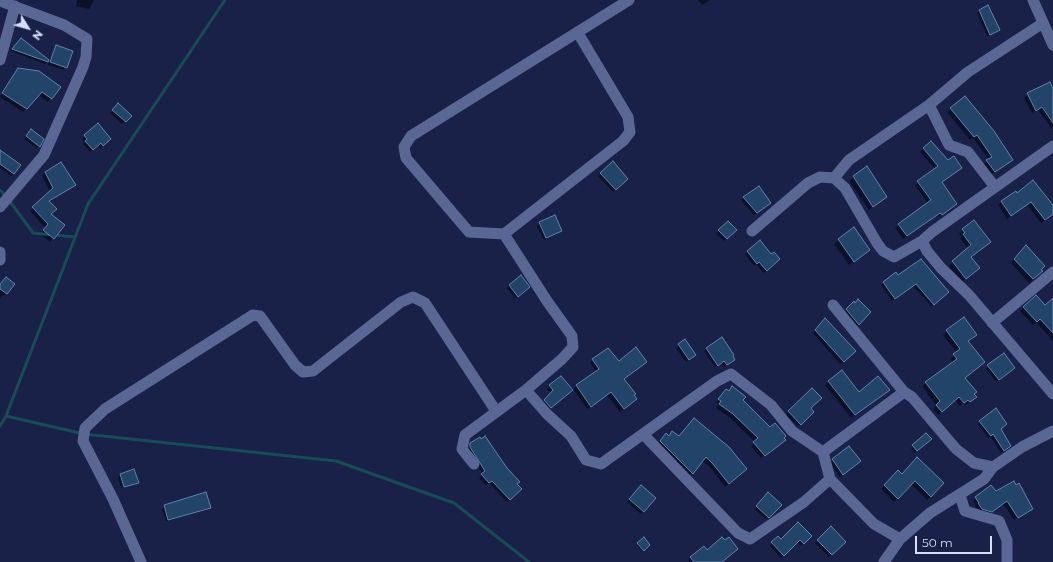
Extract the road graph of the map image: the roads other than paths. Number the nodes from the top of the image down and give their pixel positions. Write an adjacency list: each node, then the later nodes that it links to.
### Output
1 (628, 0): 6 (street)
2 (1033, 0): 5 (street)
3 (0, 1): 4 (street)
4 (15, 6): 8 (street); 13 (street)
5 (1043, 23): 7 (street); 9 (street)
6 (578, 33): 15 (street); 15 (street)
7 (1053, 45)
8 (0, 60)
9 (929, 105): 11 (street); 12 (street)
10 (1053, 146): 12 (street)
11 (834, 178): 14 (street); 16 (street)
12 (995, 187): 16 (street)
13 (0, 207)
14 (752, 231)
15 (504, 234): 22 (street)
16 (922, 241): 21 (street)
17 (0, 252): 18 (street)
18 (0, 260)
19 (1053, 272): 21 (street)
20 (833, 305): 23 (street)
21 (992, 323): 24 (street)
22 (526, 390): 25 (street); 27 (street)
23 (904, 392): 28 (street); 30 (street)
24 (1053, 394)
25 (496, 411): 29 (street); 34 (street)
26 (1053, 431): 30 (street)
27 (643, 434): 28 (street); 31 (street)
28 (823, 452): 31 (street)
29 (474, 464)
30 (992, 467): 32 (street)
31 (830, 478): 33 (street)
32 (960, 495): 33 (street); 36 (street)
33 (900, 539): 35 (street)
34 (141, 562)
35 (884, 562)
36 (1007, 562)

